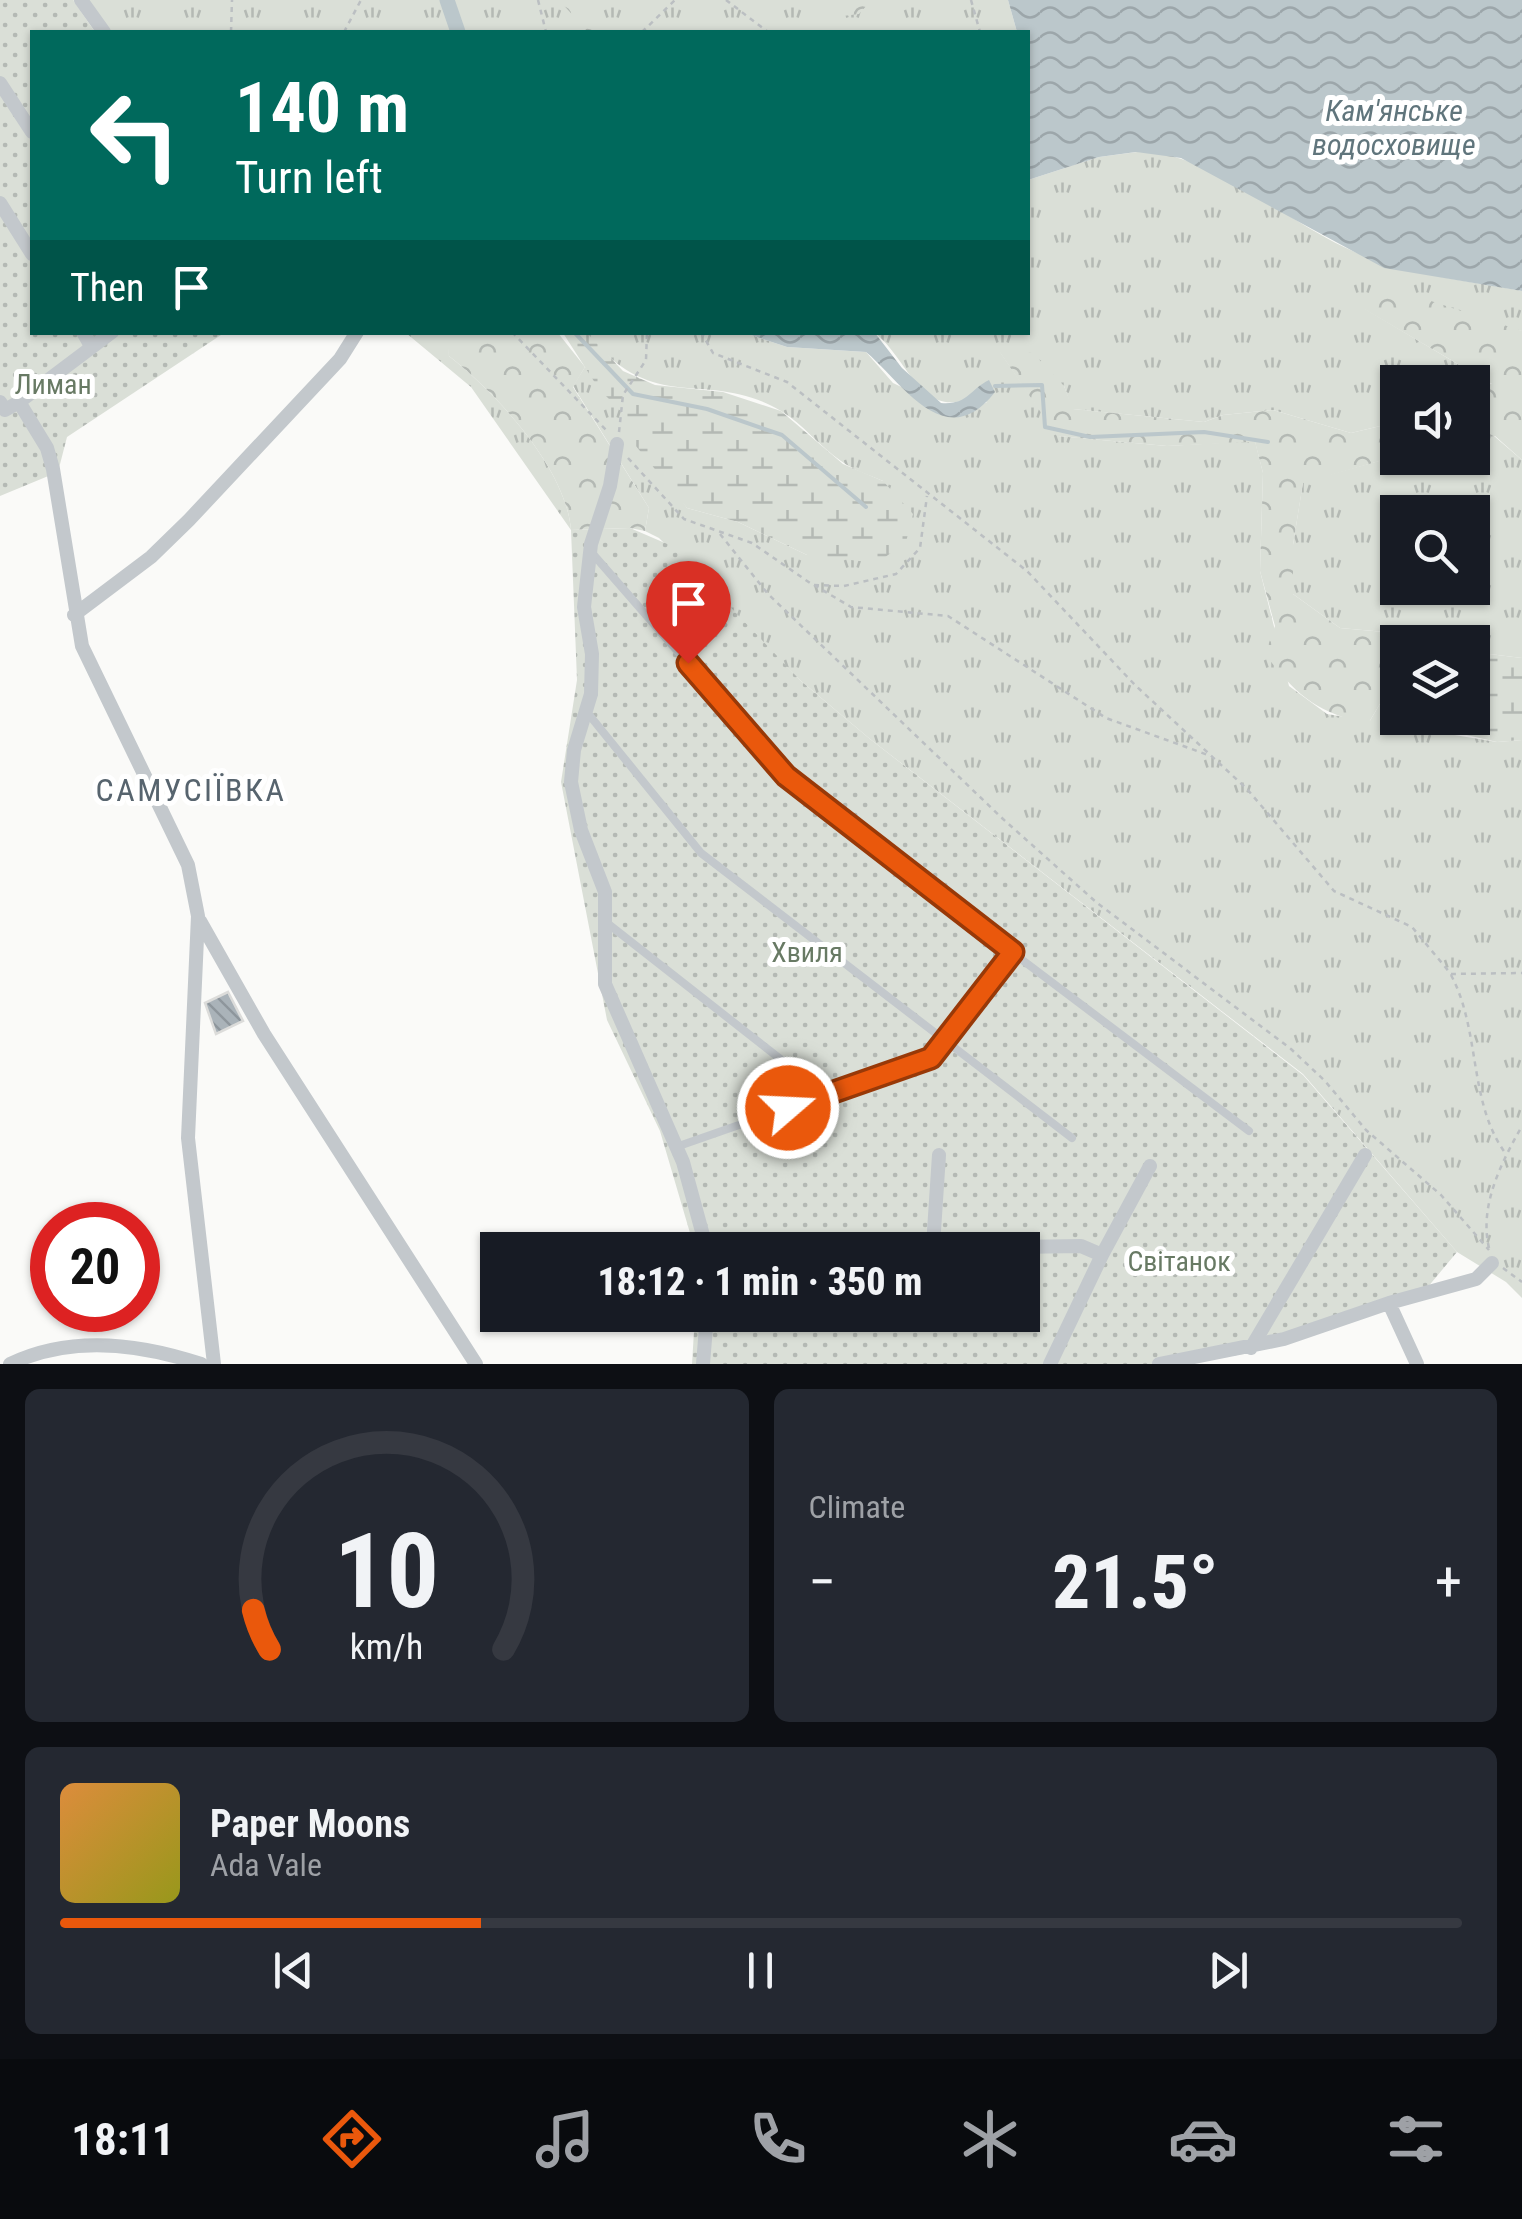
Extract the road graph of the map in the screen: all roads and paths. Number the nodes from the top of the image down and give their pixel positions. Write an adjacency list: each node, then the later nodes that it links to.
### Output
1 (81, 0): 8 (street)
2 (232, 0): 9 (path)
3 (361, 0): 10 (path)
4 (538, 0): 11 (path)
5 (675, 0): 12 (path)
6 (726, 0): 13 (path)
7 (971, 0): 14 (path)
8 (103, 30)
9 (232, 30)
10 (345, 30)
11 (546, 30)
12 (644, 30)
13 (765, 30)
14 (979, 30)
15 (0, 83): 16 (street)
16 (30, 129)
17 (0, 204): 18 (street)
18 (30, 251)
19 (355, 335): 30 (street)
20 (515, 335): 25 (path)
21 (647, 335): 25 (path)
22 (703, 335): 26 (path)
23 (87, 339): 24 (street)
24 (6, 407): 30 (street)
25 (617, 444): 27 (path); 28 (street)
26 (926, 496): 29 (path); 32 (path)
27 (720, 534): 29 (path); 52 (path)
28 (590, 550): 31 (street); 35 (lane)
29 (813, 585): 32 (path)
30 (74, 615): 33 (street)
31 (586, 712): 34 (street); 38 (lane)
32 (1212, 757): 37 (path)
33 (198, 916): 59 (street); 60 (street)
34 (607, 923): 39 (lane); 43 (street)
35 (1013, 952): 38 (lane); 41 (lane)
36 (1522, 973): 37 (path)
37 (1451, 974): 44 (path)
38 (944, 1040): 39 (lane); 42 (lane)
39 (825, 1094): 43 (lane)
40 (1522, 1126): 44 (path)
41 (1249, 1131)
42 (1072, 1138)
43 (676, 1147): 48 (street)
44 (1506, 1154): 52 (path)
45 (939, 1155): 49 (street)
46 (1365, 1155): 56 (street)
47 (1150, 1166): 51 (street)
48 (702, 1232)
49 (934, 1232)
50 (1040, 1246): 51 (street)
51 (1102, 1254): 62 (street)
52 (1490, 1256): 53 (path); 54 (street)
53 (1522, 1282)
54 (1389, 1303): 56 (street); 64 (street)
55 (705, 1332): 61 (street)
56 (1250, 1348): 63 (street)
57 (10, 1364): 58 (street)
58 (201, 1364)
59 (214, 1364)
60 (476, 1364)
61 (703, 1364)
62 (1050, 1364)
63 (1159, 1364)
64 (1418, 1364)

